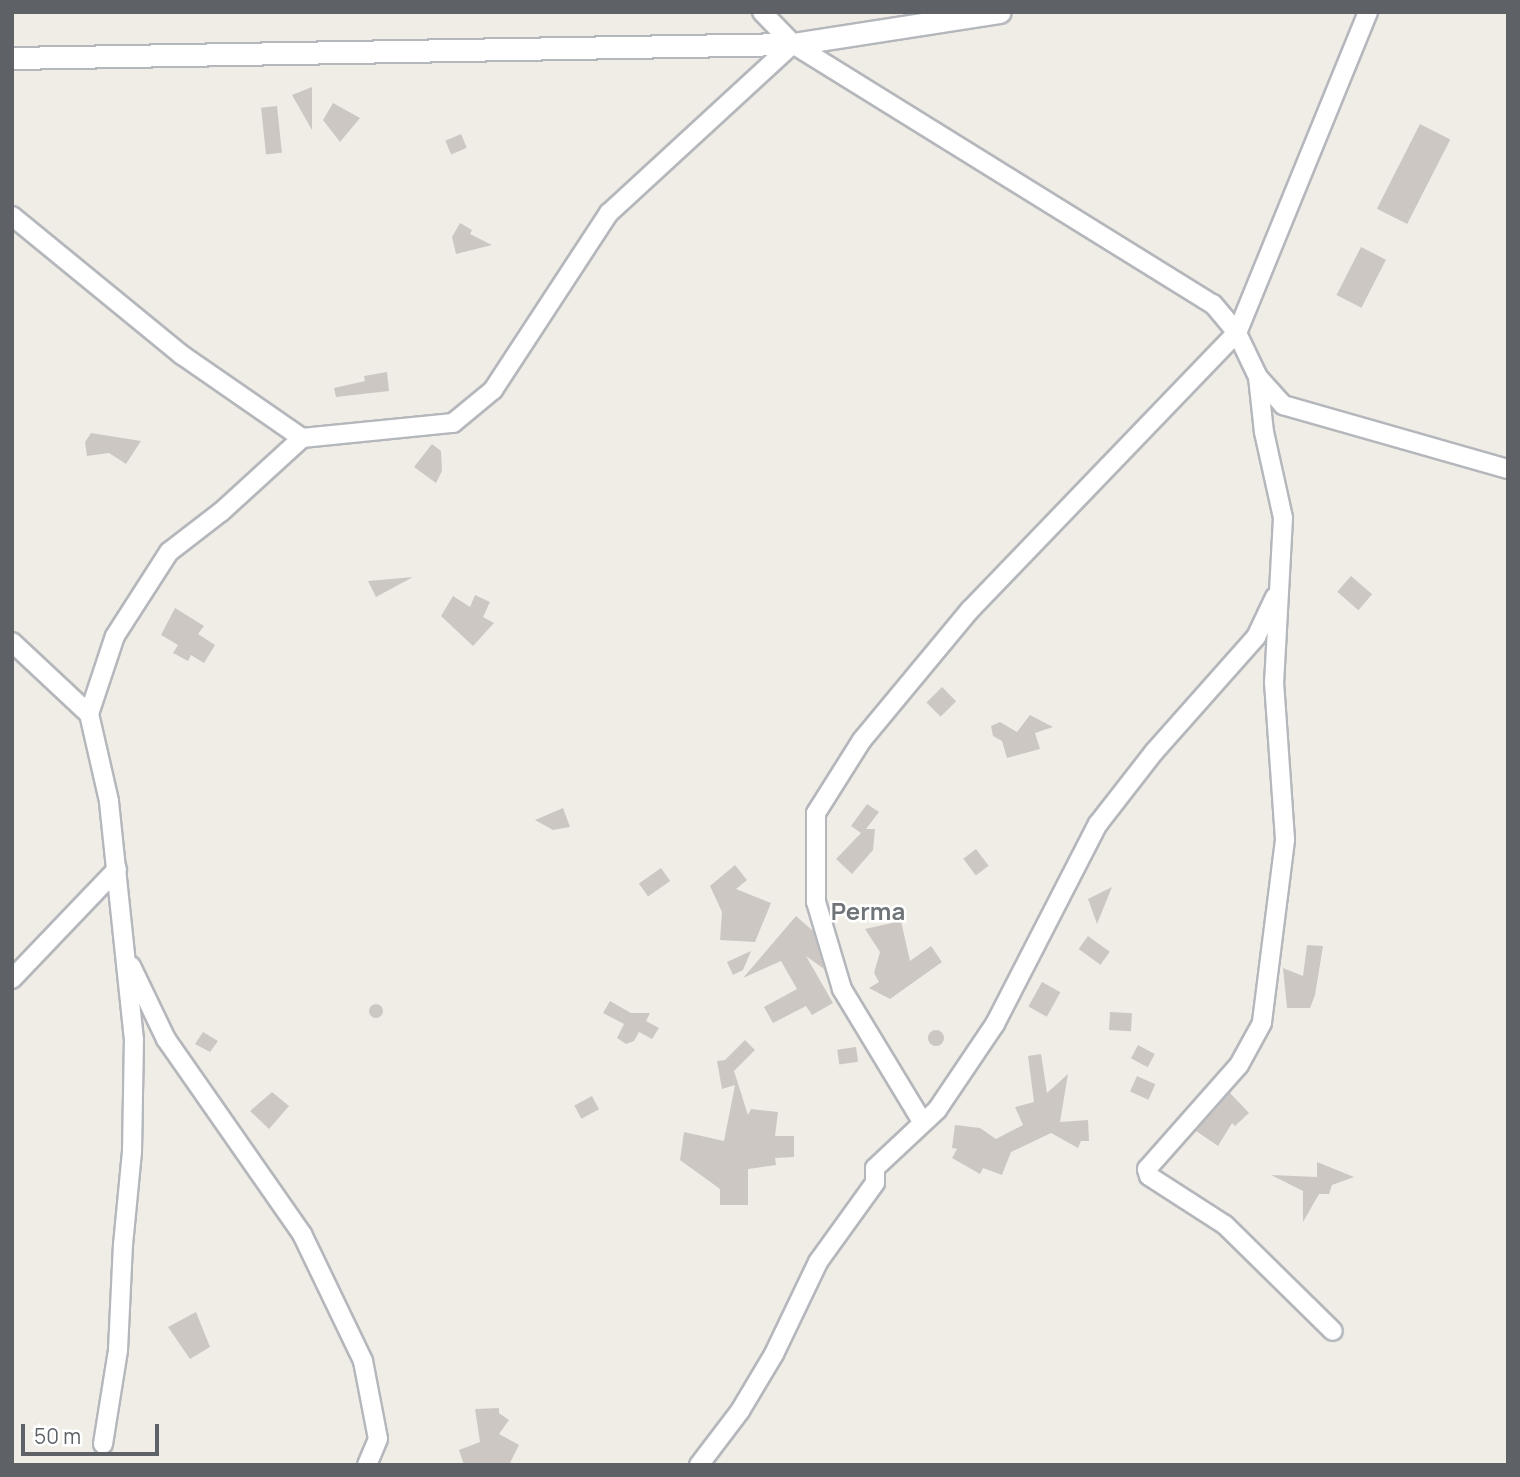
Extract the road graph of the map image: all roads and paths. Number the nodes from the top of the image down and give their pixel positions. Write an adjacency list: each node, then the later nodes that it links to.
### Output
1 (762, 12): 4 (street)
2 (1000, 12): 4 (street)
3 (1368, 12): 7 (street)
4 (793, 44): 5 (street); 7 (street); 9 (street)
5 (12, 58)
6 (12, 216): 9 (street)
7 (1237, 333): 8 (street); 17 (street)
8 (1258, 377): 10 (street); 11 (street)
9 (302, 438): 13 (street)
10 (1508, 469)
11 (1280, 588): 17 (street); 18 (street)
12 (12, 642): 13 (street)
13 (89, 714): 14 (street)
14 (117, 869): 15 (street); 16 (street)
15 (126, 957): 19 (street); 20 (street)
16 (12, 979)
17 (923, 1123): 21 (street)
18 (1333, 1331)
19 (103, 1444)
20 (367, 1465)
21 (699, 1465)

